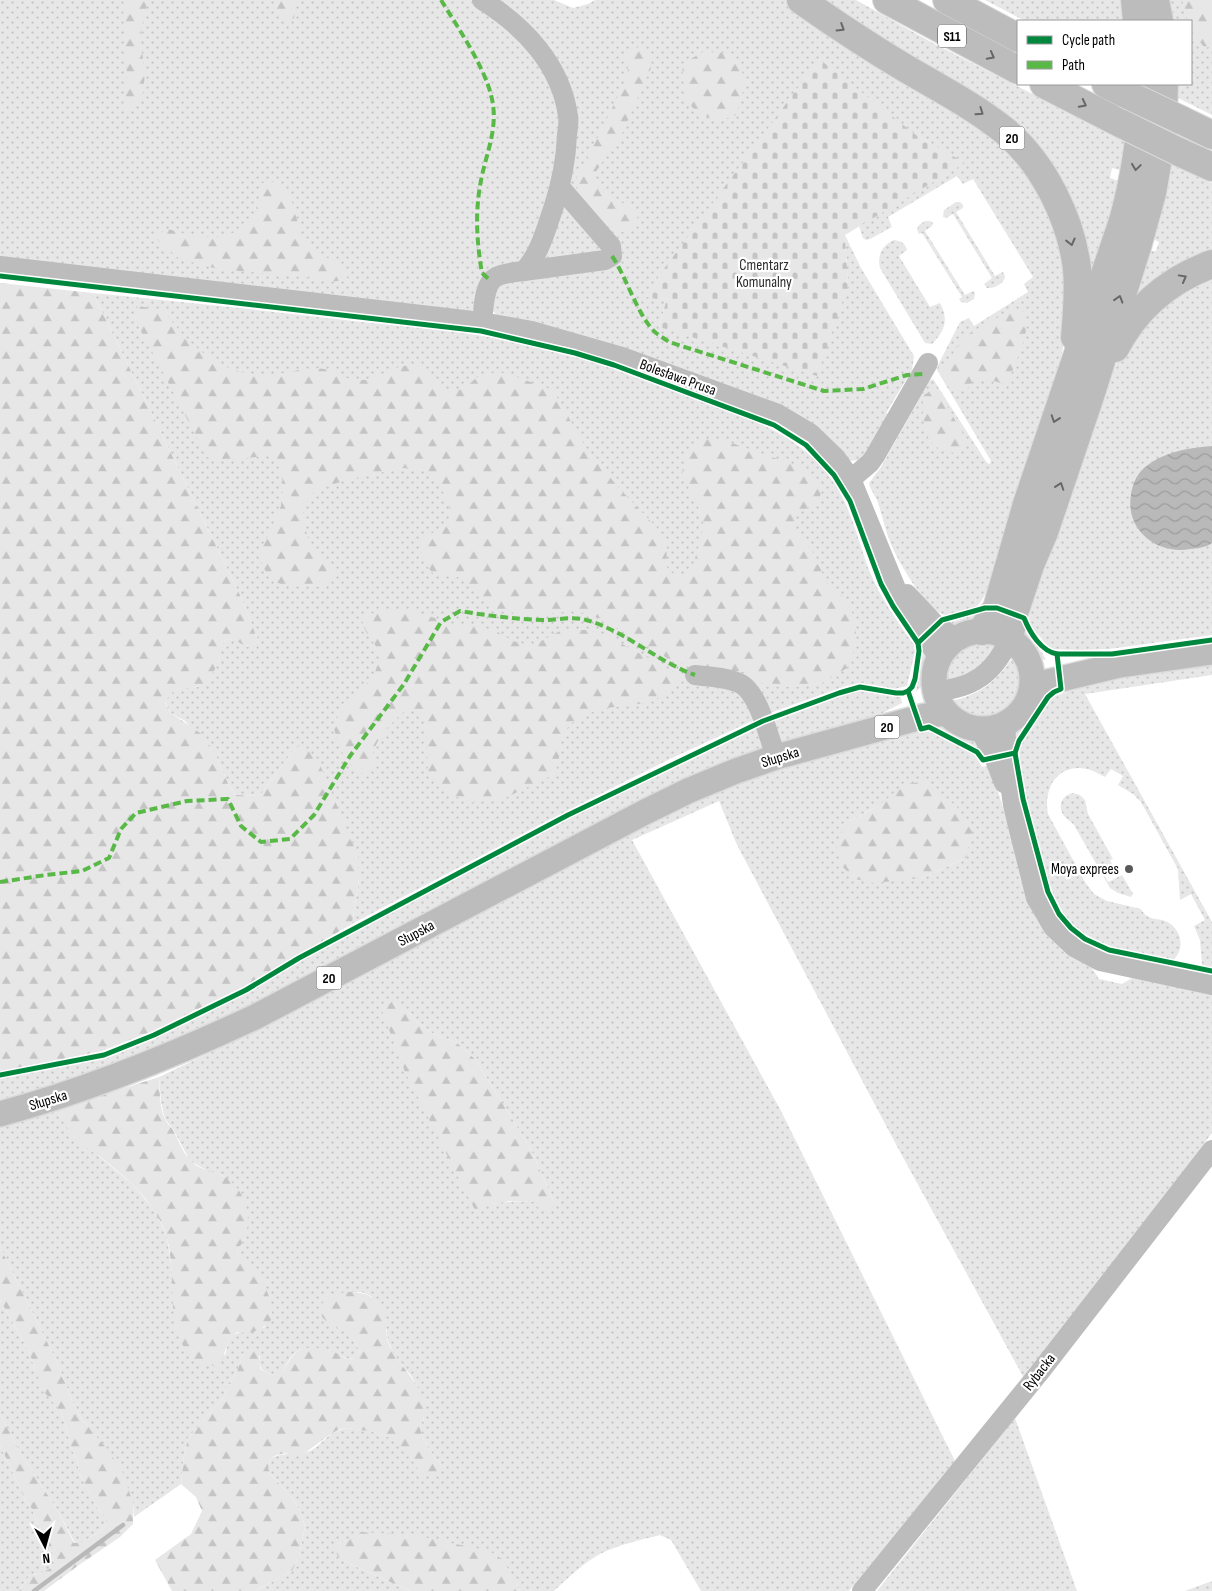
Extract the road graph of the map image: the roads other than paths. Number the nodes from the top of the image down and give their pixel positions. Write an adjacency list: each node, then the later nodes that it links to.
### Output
1 (482, 0): 16 (street)
2 (801, 0): 22 (highway, 20, one-way to 22)
3 (887, 0): 10 (highway, S11, one-way to 10)
4 (947, 0): 9 (highway, S11)
5 (1134, 0): 7 (highway)
6 (1155, 0): 8 (highway)
7 (1137, 20)
8 (1159, 20)
9 (1017, 37)
10 (1017, 69)
11 (1046, 85): 15 (highway, one-way to 15, bridge)
12 (1164, 85): 23 (highway, one-way to 12)
13 (1124, 87): 14 (highway, bridge); 22 (highway, one-way to 22)
14 (1212, 135)
15 (1212, 167)
16 (560, 187): 19 (street); 19 (street)
17 (1212, 264): 23 (highway, one-way to 17)
18 (0, 266): 20 (street, Bolesława Prusa)
19 (524, 271): 20 (street)
20 (482, 322): 24 (street, Bolesława Prusa)
21 (928, 363): 24 (street)
22 (1071, 373): 25 (highway, 20, one-way to 25)
23 (1090, 396): 27 (highway, one-way to 23)
24 (851, 479): 26 (street, Bolesława Prusa)
25 (1027, 504): 27 (street); 28 (highway, 20)
26 (886, 566): 28 (street, Bolesława Prusa); 31 (street, Bolesława Prusa)
27 (1018, 602): 29 (highway)
28 (970, 635): 29 (main road); 31 (main road, 20)
29 (1009, 639): 32 (main road); 35 (street)
30 (1212, 652): 33 (main road)
31 (939, 658): 35 (main road)
32 (1029, 662): 33 (main road); 36 (main road)
33 (1119, 665): 36 (main road)
34 (695, 675): 41 (street)
35 (935, 691): 37 (main road); 40 (main road, Słupska / 20)
36 (1031, 691): 38 (main road)
37 (946, 713): 39 (main road); 40 (main road, Słupska / 20)
38 (1005, 724): 39 (main road); 42 (street)
39 (980, 730): 42 (street)
40 (828, 742): 41 (main road, Słupska / 20)
41 (776, 757): 44 (main road, Słupska / 20)
42 (1013, 806): 43 (street)
43 (1212, 985)
44 (0, 1114)
45 (1212, 1150): 46 (street, Rybacka)
46 (862, 1591)

